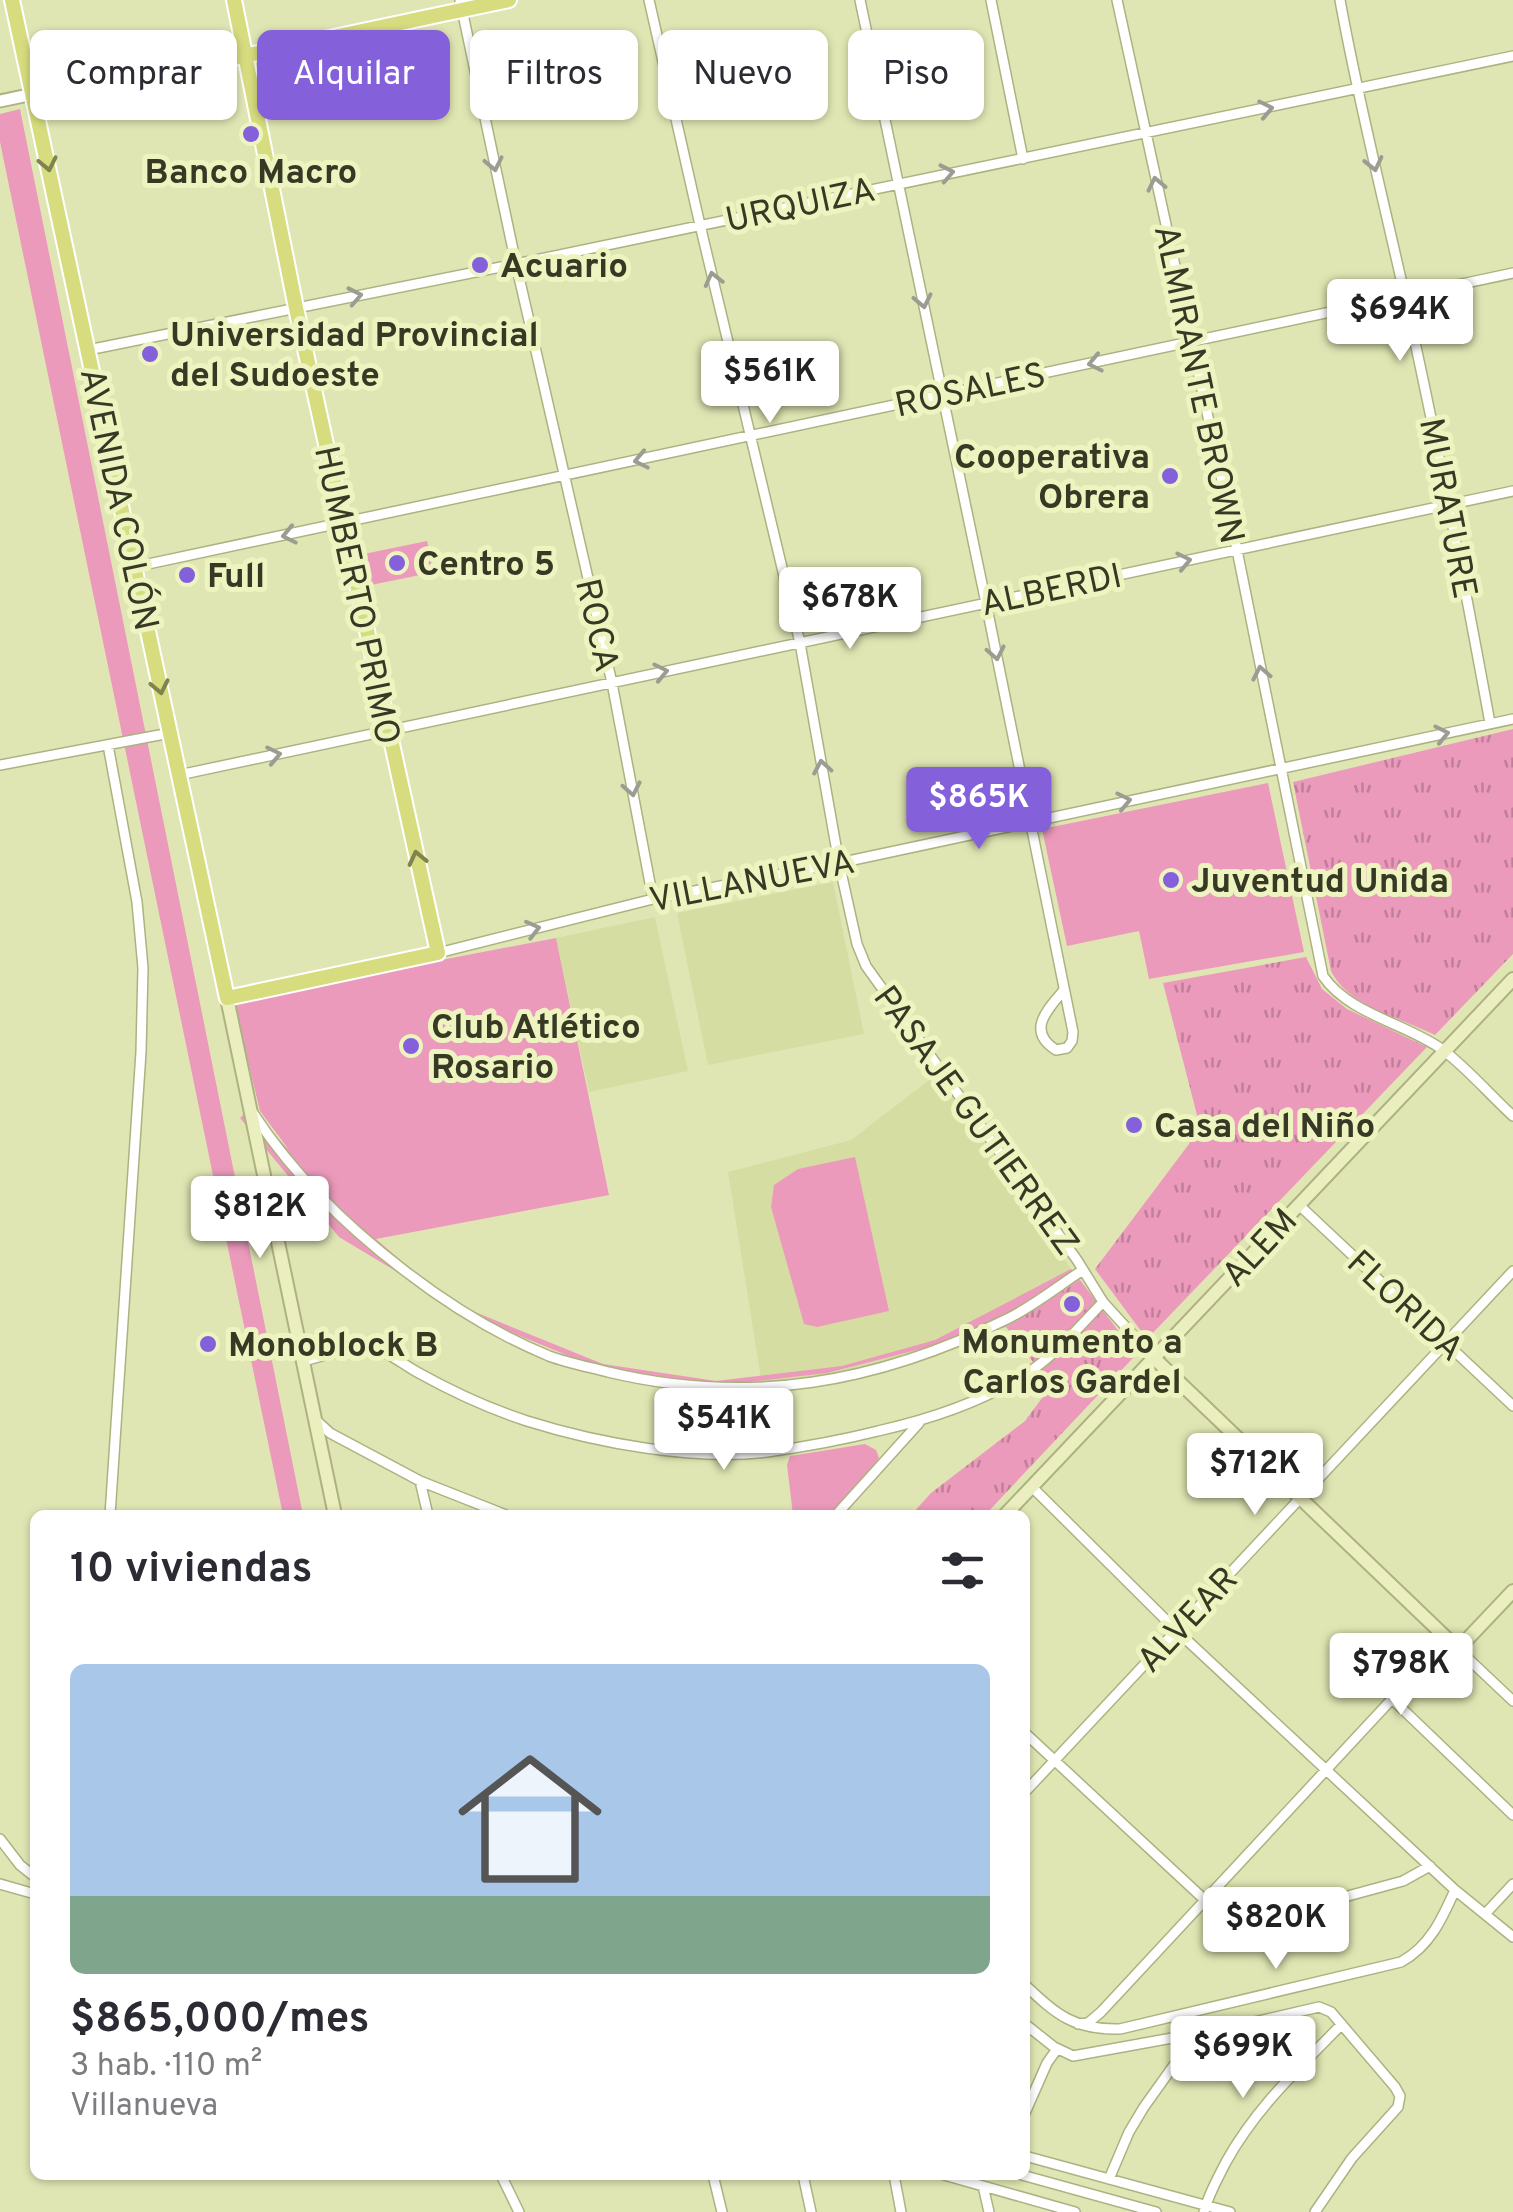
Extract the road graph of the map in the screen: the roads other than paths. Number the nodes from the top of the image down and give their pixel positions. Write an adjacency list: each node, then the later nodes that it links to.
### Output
1 (12, 0): 13 (main road, AVENIDA COLÓN)
2 (234, 0): 10 (main road, HUMBERTO PRIMO)
3 (509, 0): 9 (main road)
4 (648, 0): 21 (street, PASAJE GUTIERREZ)
5 (860, 0): 20 (street)
6 (991, 0): 19 (street)
7 (1117, 0): 18 (street, ALMIRANTE BROWN)
8 (1340, 0): 14 (street, MURATURE)
9 (461, 5): 10 (main road); 22 (street, ROCA, one-way to 22)
10 (244, 56): 12 (main road); 25 (main road, HUMBERTO PRIMO)
11 (1513, 56): 14 (street, URQUIZA)
12 (237, 57)
13 (30, 81)
14 (1356, 90): 18 (street, URQUIZA, one-way to 14); 24 (street, MURATURE, one-way to 24)
15 (30, 95): 16 (street)
16 (0, 101)
17 (39, 120): 27 (main road, AVENIDA COLÓN, one-way to 27)
18 (1146, 134): 19 (street, URQUIZA); 26 (street, ALMIRANTE BROWN, one-way to 18)
19 (1022, 159): 20 (street, URQUIZA, one-way to 19)
20 (897, 183): 21 (street, URQUIZA); 28 (street, one-way to 28)
21 (700, 225): 22 (street, URQUIZA); 29 (street, PASAJE GUTIERREZ, one-way to 21)
22 (516, 264): 25 (street, URQUIZA, one-way to 22); 30 (street, ROCA)
23 (1513, 274): 24 (street, ROSALES)
24 (1405, 296): 26 (street, ROSALES); 32 (street, MURATURE)
25 (296, 308): 27 (street, URQUIZA); 33 (main road, HUMBERTO PRIMO)
26 (1191, 342): 28 (street, ROSALES, one-way to 28); 34 (street, ALMIRANTE BROWN)
27 (88, 350): 35 (main road, AVENIDA COLÓN)
28 (943, 395): 29 (street, ROSALES); 36 (street)
29 (752, 436): 30 (street, ROSALES, one-way to 30); 37 (street, PASAJE GUTIERREZ)
30 (563, 476): 33 (street, ROSALES); 38 (street, ROCA)
31 (1513, 491): 32 (street, ALBERDI)
32 (1450, 504): 34 (street, ALBERDI); 40 (street, MURATURE)
33 (342, 524): 35 (street, ROSALES, one-way to 35); 41 (main road, HUMBERTO PRIMO)
34 (1237, 550): 36 (street, ALBERDI, one-way to 34); 45 (street, ALMIRANTE BROWN, one-way to 34)
35 (134, 567): 42 (main road, AVENIDA COLÓN, one-way to 42)
36 (986, 603): 37 (street, ALBERDI); 47 (street, one-way to 47)
37 (800, 643): 38 (street, ALBERDI, one-way to 37); 48 (street, PASAJE GUTIERREZ, one-way to 37)
38 (612, 683): 41 (street, ALBERDI); 49 (street, ROCA, one-way to 49)
39 (1513, 718): 40 (street, VILLANUEVA)
40 (1490, 723): 45 (street, VILLANUEVA, one-way to 40)
41 (388, 731): 46 (street, ALBERDI, one-way to 41); 50 (main road, HUMBERTO PRIMO, one-way to 41)
42 (170, 733): 43 (street); 46 (main road, AVENIDA COLÓN)
43 (108, 745): 44 (street); 70 (street)
44 (0, 766)
45 (1280, 769): 47 (street, VILLANUEVA, one-way to 45); 54 (street, ALMIRANTE BROWN)
46 (179, 775): 53 (main road, AVENIDA COLÓN)
47 (1028, 821): 48 (street, VILLANUEVA); 52 (street)
48 (839, 863): 49 (street, VILLANUEVA); 58 (street, PASAJE GUTIERREZ)
49 (653, 899): 50 (street, VILLANUEVA, one-way to 49)
50 (438, 954): 53 (main road, VILLANUEVA)
51 (1513, 979): 54 (main road, ALEM)
52 (1064, 990): 52 (street)
53 (227, 998): 55 (main road)
54 (1444, 1051): 56 (street, ALMIRANTE BROWN); 57 (main road, ALEM)
55 (247, 1096): 58 (street); 63 (main road)
56 (1513, 1116)
57 (1299, 1205): 61 (street, FLORIDA); 62 (main road, ALEM)
58 (1084, 1270): 60 (street, PASAJE GUTIERREZ)
59 (1513, 1271): 61 (street, ALVEAR)
60 (1104, 1302): 62 (street, PASAJE GUTIERREZ); 66 (street)
61 (1446, 1341): 64 (street, FLORIDA); 69 (street, ALVEAR)
62 (1154, 1358): 68 (main road, ALEM); 69 (main road)
63 (303, 1361): 65 (main road); 66 (street)
64 (1513, 1406)
65 (315, 1420): 67 (street); 71 (main road)
66 (921, 1422): 74 (street)
67 (420, 1481): 72 (street); 73 (street)
68 (1032, 1486): 75 (main road, ALEM); 77 (street)
69 (1301, 1498): 77 (street, ALVEAR); 78 (main road)
70 (110, 1510)
71 (334, 1510)
72 (427, 1510)
73 (493, 1510)
74 (841, 1510)
75 (1010, 1510)
76 (1513, 1591): 78 (main road)
77 (1176, 1630): 82 (street, ALVEAR); 83 (street)
78 (1458, 1648): 79 (street); 80 (street)
79 (1392, 1700): 83 (street); 85 (street)
80 (1513, 1701)
81 (1030, 1738): 82 (street)
82 (1054, 1762): 84 (street, ALVEAR); 93 (street)
83 (1326, 1770): 87 (street); 93 (street)
84 (1030, 1787)
85 (1513, 1815)
86 (0, 1839): 88 (street)
87 (1430, 1866): 91 (street); 93 (street)
88 (30, 1873)
89 (0, 1884): 92 (street)
90 (1513, 1884): 94 (street)
91 (1455, 1890): 94 (street); 97 (street)
92 (30, 1893)
93 (1205, 1899): 97 (street)
94 (1486, 1913): 95 (street)
95 (1513, 1937)
96 (1030, 1989): 97 (street)
97 (1078, 2024)
98 (1341, 2025): 100 (street); 112 (street); 121 (street)
99 (1030, 2028): 101 (street)
100 (1209, 2031): 101 (street); 105 (street)
101 (1057, 2049): 102 (street)
102 (1030, 2102)
103 (1030, 2157): 105 (street)
104 (1030, 2177): 119 (street)
105 (1109, 2179): 112 (street)
106 (502, 2180): 113 (street)
107 (715, 2180): 114 (street)
108 (804, 2180): 115 (street)
109 (895, 2180): 116 (street)
110 (962, 2180): 111 (street)
111 (983, 2186): 117 (street); 118 (street)
112 (1204, 2209): 120 (street)
113 (518, 2212)
114 (722, 2212)
115 (811, 2212)
116 (901, 2212)
117 (989, 2212)
118 (1075, 2212)
119 (1156, 2212)
120 (1230, 2212)
121 (1316, 2212)

